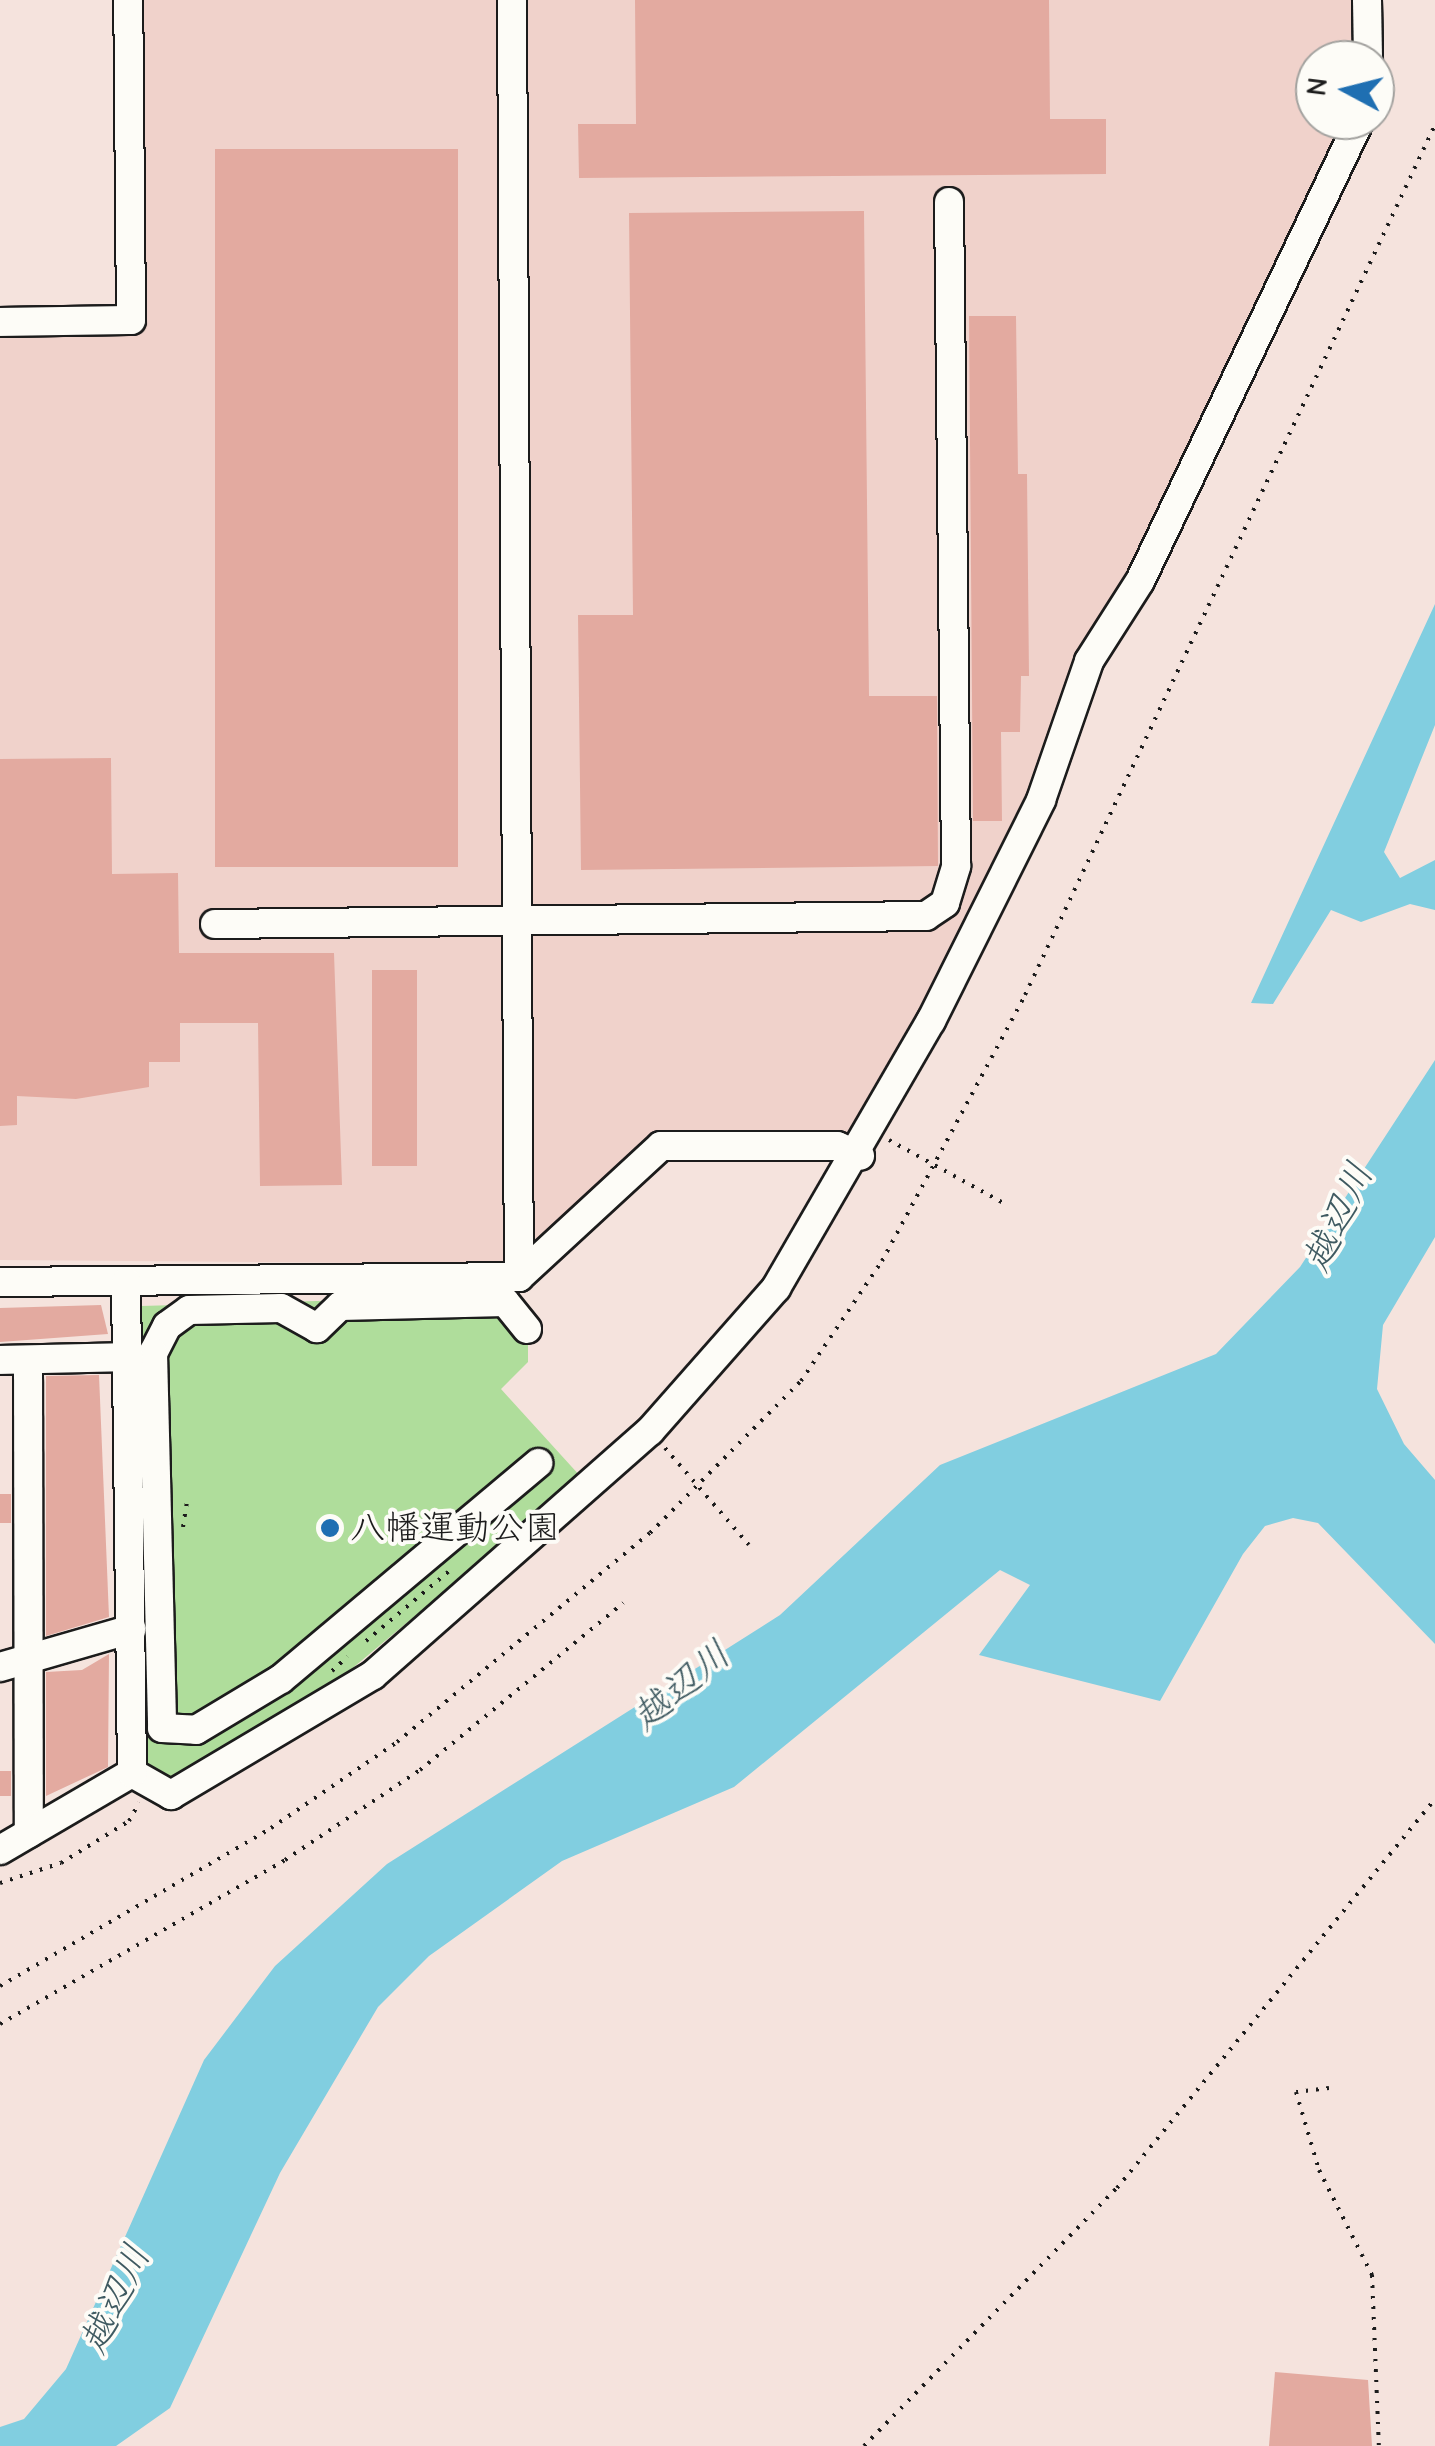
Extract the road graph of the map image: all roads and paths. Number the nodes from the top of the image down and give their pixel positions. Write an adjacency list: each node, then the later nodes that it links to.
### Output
1 (128, 0): 7 (street)
2 (512, 0): 8 (street)
3 (1367, 0): 4 (street)
4 (1368, 40)
5 (1351, 140): 11 (street)
6 (950, 202): 8 (street)
7 (0, 322)
8 (520, 920): 9 (street); 15 (street)
9 (215, 924)
10 (888, 1140): 12 (path)
11 (860, 1156): 15 (street); 27 (street)
12 (1002, 1202)
13 (0, 1282): 14 (street)
14 (126, 1282): 15 (street); 17 (street)
15 (509, 1285): 16 (street); 26 (street)
16 (527, 1329)
17 (129, 1357): 18 (street); 23 (street)
18 (14, 1360): 24 (street)
19 (662, 1445): 21 (path)
20 (538, 1463): 26 (street)
21 (749, 1545)
22 (623, 1603): 32 (path)
23 (132, 1629): 24 (street); 26 (street)
24 (28, 1659): 25 (street); 29 (street)
25 (0, 1667)
26 (144, 1681): 27 (street)
27 (136, 1776): 29 (street); 31 (path)
28 (1435, 1798): 34 (path)
29 (29, 1833): 30 (street)
30 (0, 1850)
31 (0, 1883)
32 (0, 2024)
33 (1329, 2088): 35 (path)
34 (864, 2446)
35 (1379, 2446)

